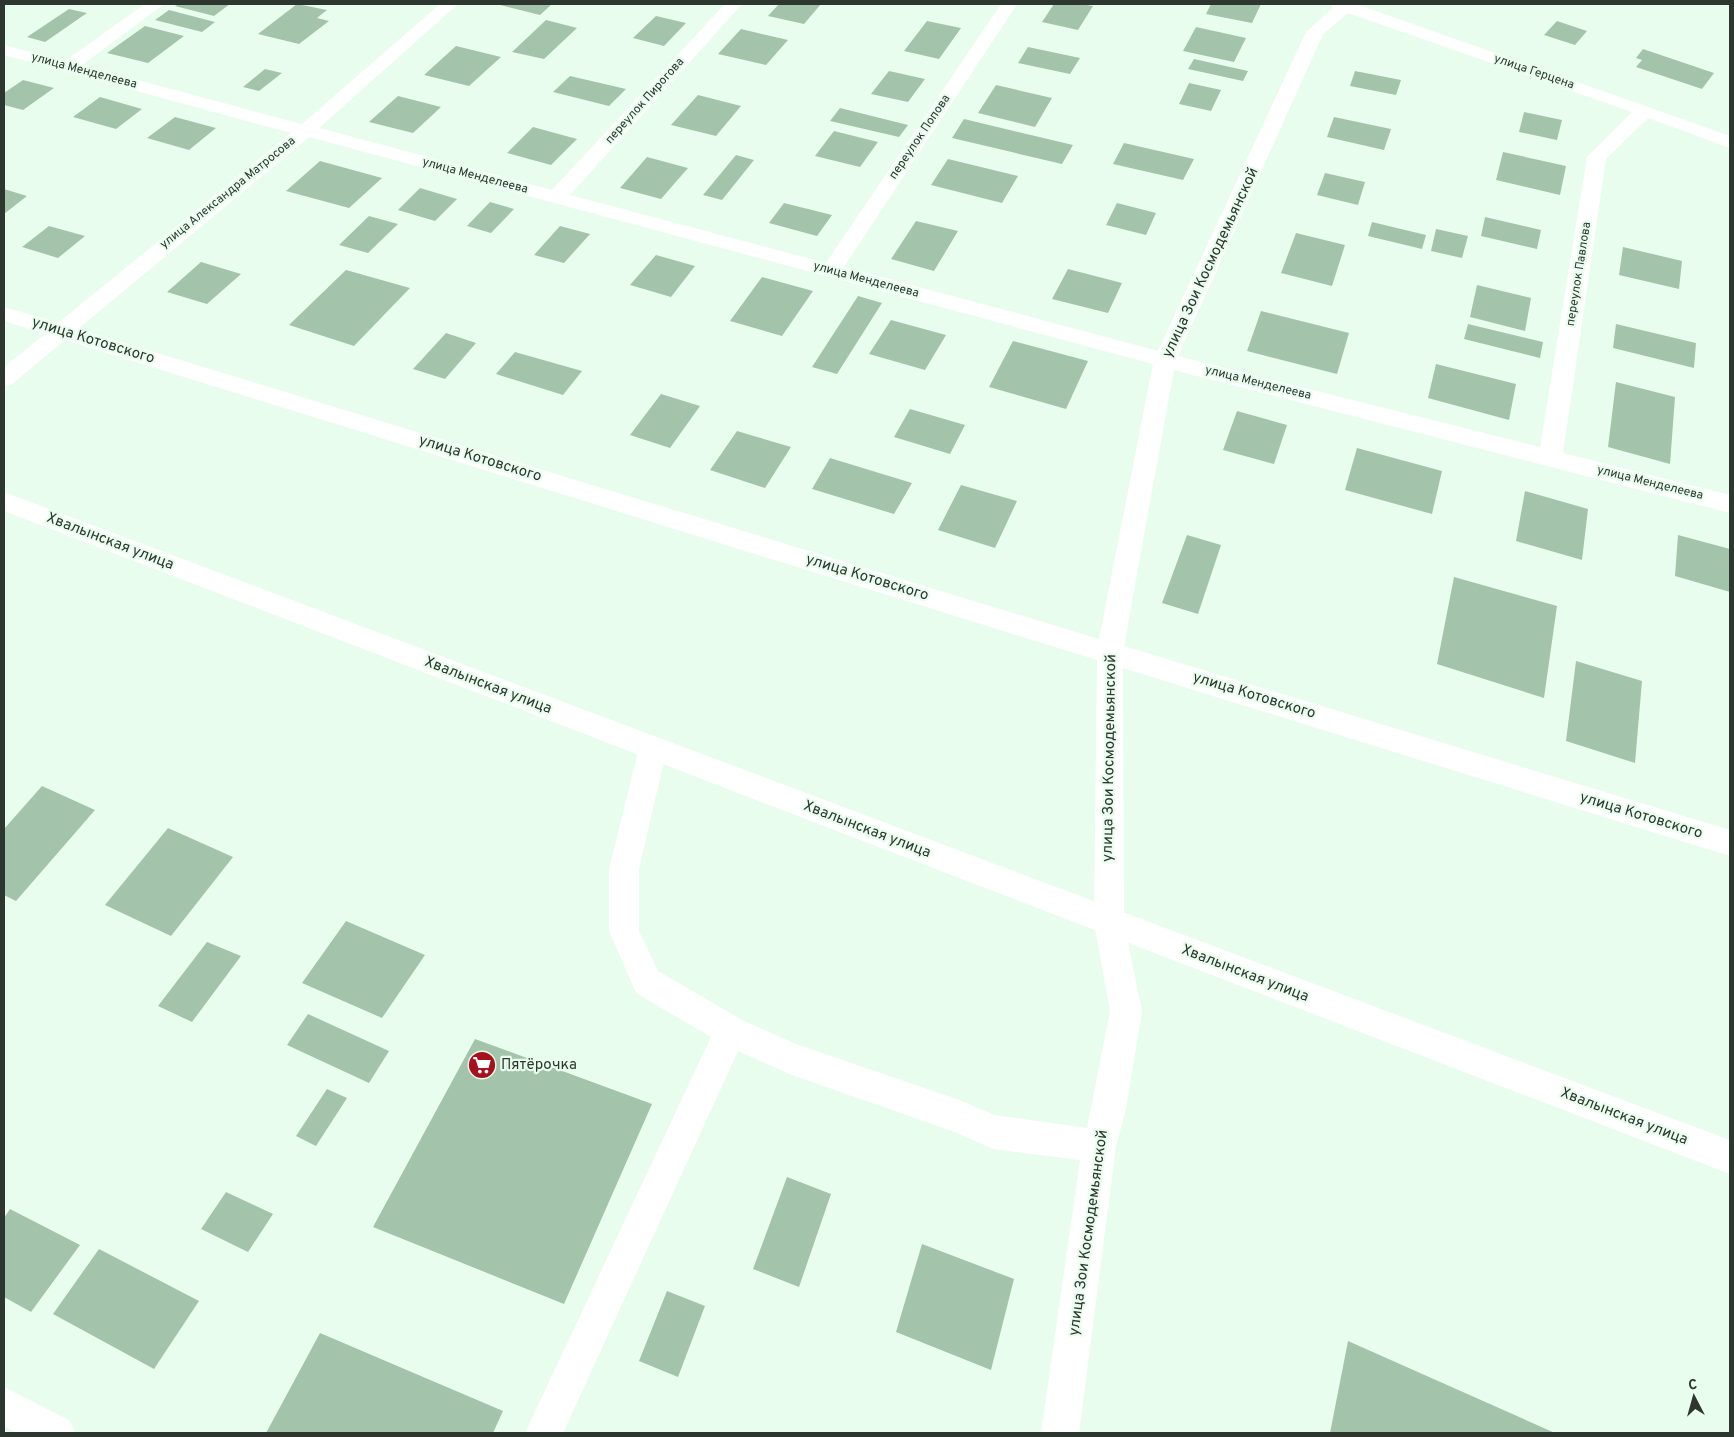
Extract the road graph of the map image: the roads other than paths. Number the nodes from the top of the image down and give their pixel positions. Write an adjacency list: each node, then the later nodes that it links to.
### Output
1 (156, 4): 7 (street)
2 (450, 4): 9 (street, улица Александра Матросова)
3 (734, 4): 11 (street, переулок Пирогова)
4 (1009, 4): 12 (street, переулок Попова)
5 (1343, 5): 8 (street, улица Герцена); 15 (street, улица Зои Космодемьянской)
6 (4, 50): 7 (street, улица Менделеева)
7 (68, 67): 9 (street, улица Менделеева)
8 (1645, 110): 10 (street, улица Герцена); 17 (street, переулок Павлова)
9 (305, 131): 11 (street, улица Менделеева); 14 (street, улица Александра Матросова)
10 (1730, 142)
11 (556, 198): 12 (street, улица Менделеева)
12 (831, 271): 15 (street, улица Менделеева)
13 (4, 314): 14 (street, улица Котовского)
14 (60, 330): 16 (street, улица Александра Матросова); 20 (street, улица Котовского)
15 (1165, 360): 17 (street, улица Менделеева); 20 (street, улица Зои Космодемьянской)
16 (4, 379)
17 (1550, 458): 19 (street, улица Менделеева)
18 (4, 501): 21 (street, Хвалынская улица)
19 (1730, 504)
20 (1110, 652): 22 (street, улица Котовского); 23 (street, улица Зои Космодемьянской)
21 (653, 748): 23 (street, Хвалынская улица); 24 (street)
22 (1730, 843)
23 (1109, 923): 25 (street, улица Зои Космодемьянской); 26 (street, Хвалынская улица)
24 (731, 1031): 25 (street); 29 (street)
25 (1099, 1146): 30 (street, улица Зои Космодемьянской)
26 (1730, 1157)
27 (4, 1406): 28 (street)
28 (56, 1433)
29 (544, 1433)
30 (1060, 1433)

